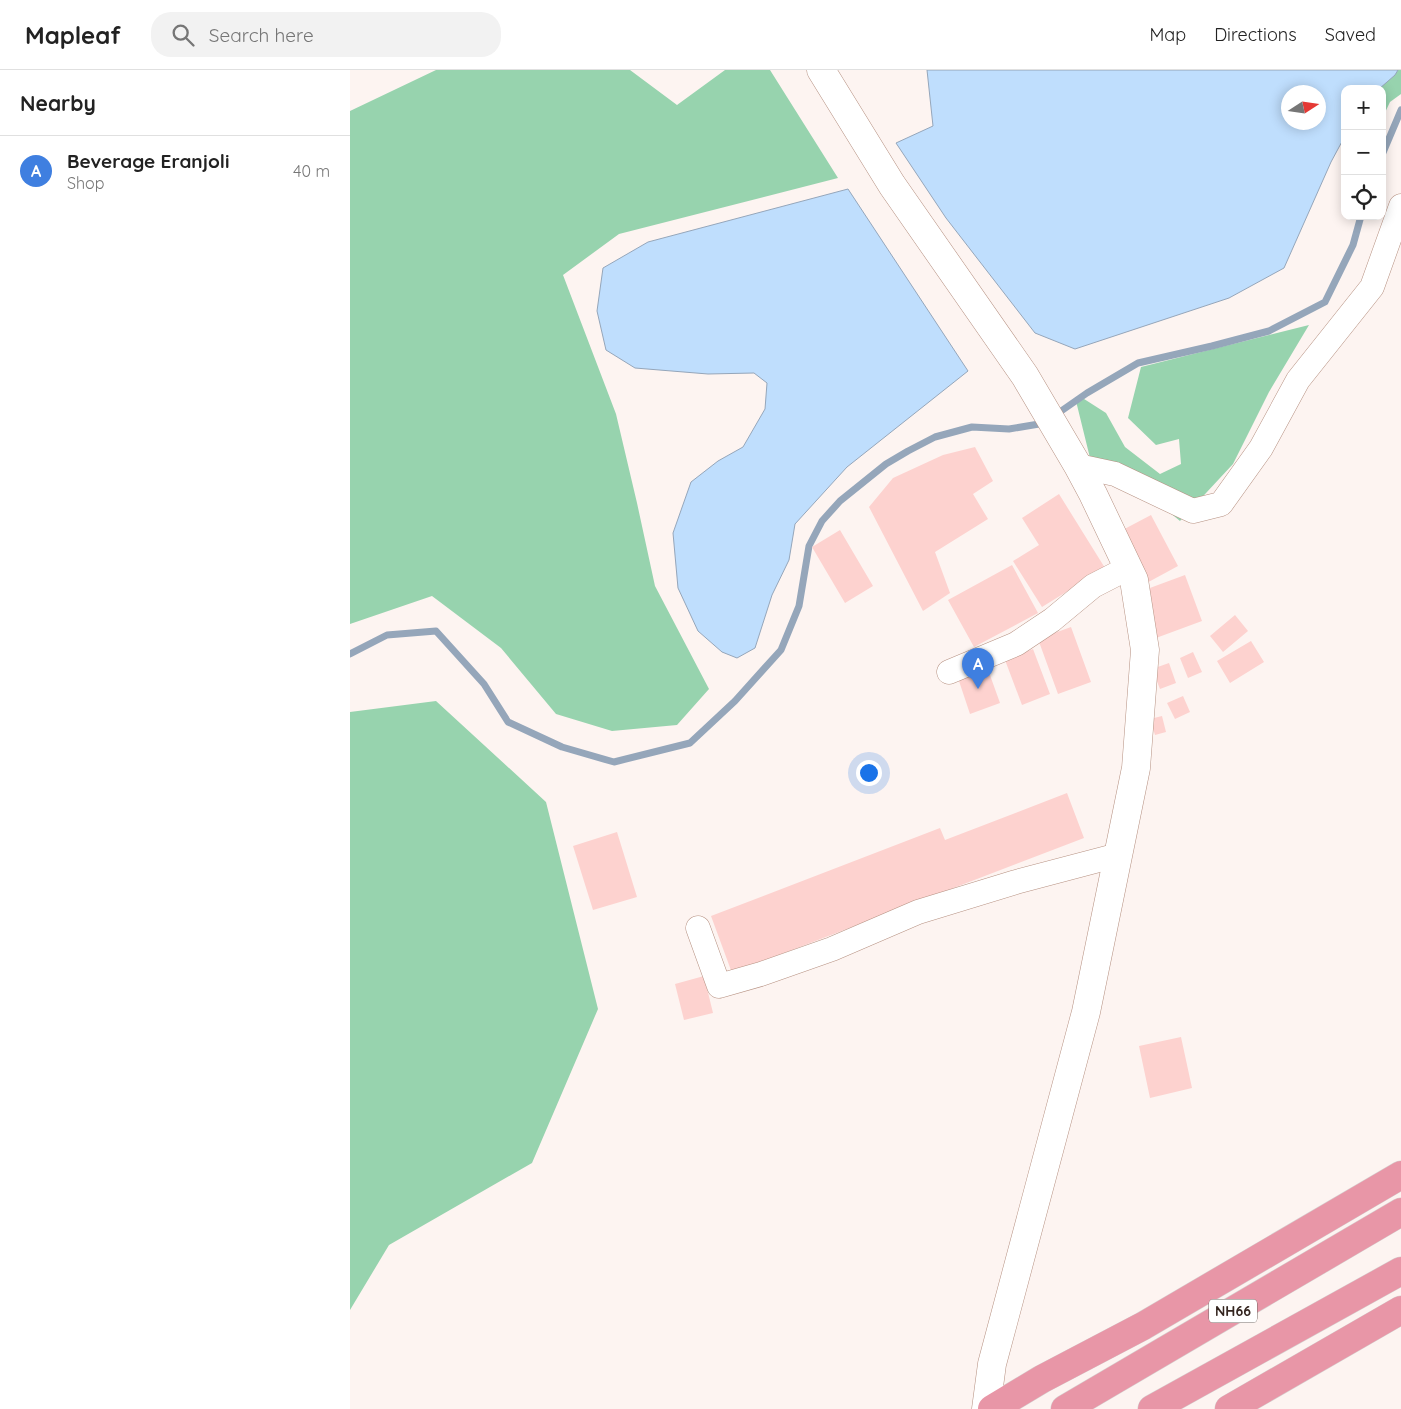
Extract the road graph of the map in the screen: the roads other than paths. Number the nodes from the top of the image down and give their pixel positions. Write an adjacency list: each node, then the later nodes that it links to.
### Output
1 (821, 70): 3 (street)
2 (1401, 206): 3 (street)
3 (1074, 460): 4 (street)
4 (1128, 568): 5 (street); 6 (street)
5 (949, 672)
6 (1118, 855): 7 (street); 12 (street)
7 (698, 928)
8 (1401, 1175): 13 (highway)
9 (1401, 1212): 14 (highway, NH66)
10 (1401, 1271): 15 (highway)
11 (1401, 1310): 16 (highway)
12 (986, 1409)
13 (992, 1409)
14 (1065, 1409)
15 (1152, 1409)
16 (1229, 1409)

